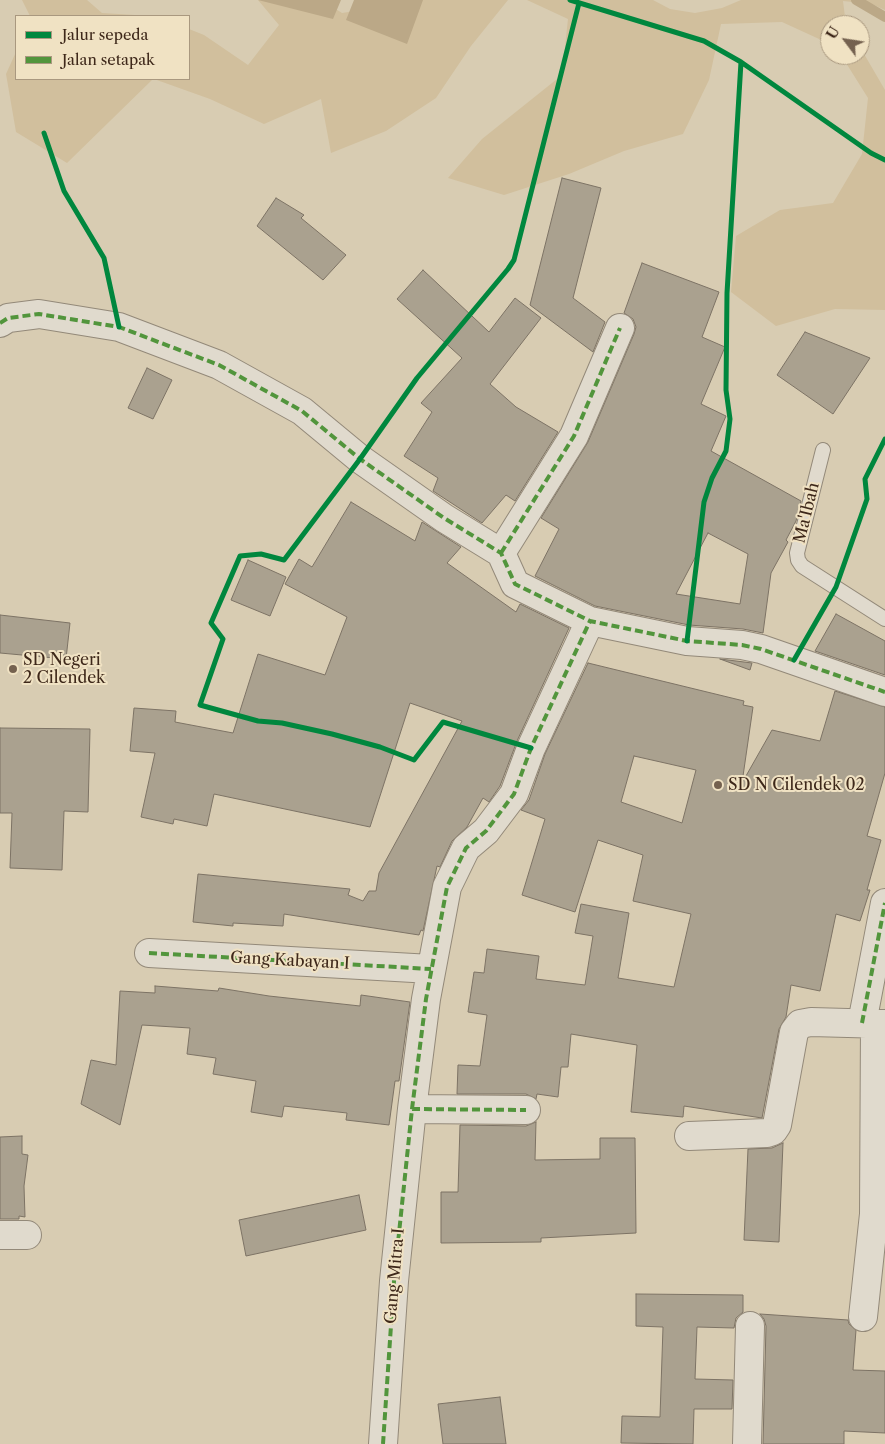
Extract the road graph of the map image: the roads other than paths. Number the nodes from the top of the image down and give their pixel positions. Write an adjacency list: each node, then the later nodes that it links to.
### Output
1 (0, 323): 4 (street)
2 (620, 328): 4 (street)
3 (823, 450): 5 (lane, Ma'Ibah)
4 (501, 553): 6 (street)
5 (885, 619)
6 (590, 621): 7 (street); 10 (street, Gang Mitra I)
7 (885, 692)
8 (885, 903): 11 (street)
9 (149, 953): 10 (street, Gang Kabayan I)
10 (431, 969): 12 (street, Gang Mitra I)
11 (874, 1023): 14 (street); 17 (street)
12 (412, 1109): 13 (street); 19 (street, Gang Mitra I)
13 (526, 1110)
14 (689, 1136)
15 (0, 1235): 16 (street)
16 (27, 1235)
17 (863, 1317)
18 (750, 1326): 20 (street)
19 (383, 1444)
20 (747, 1444)

